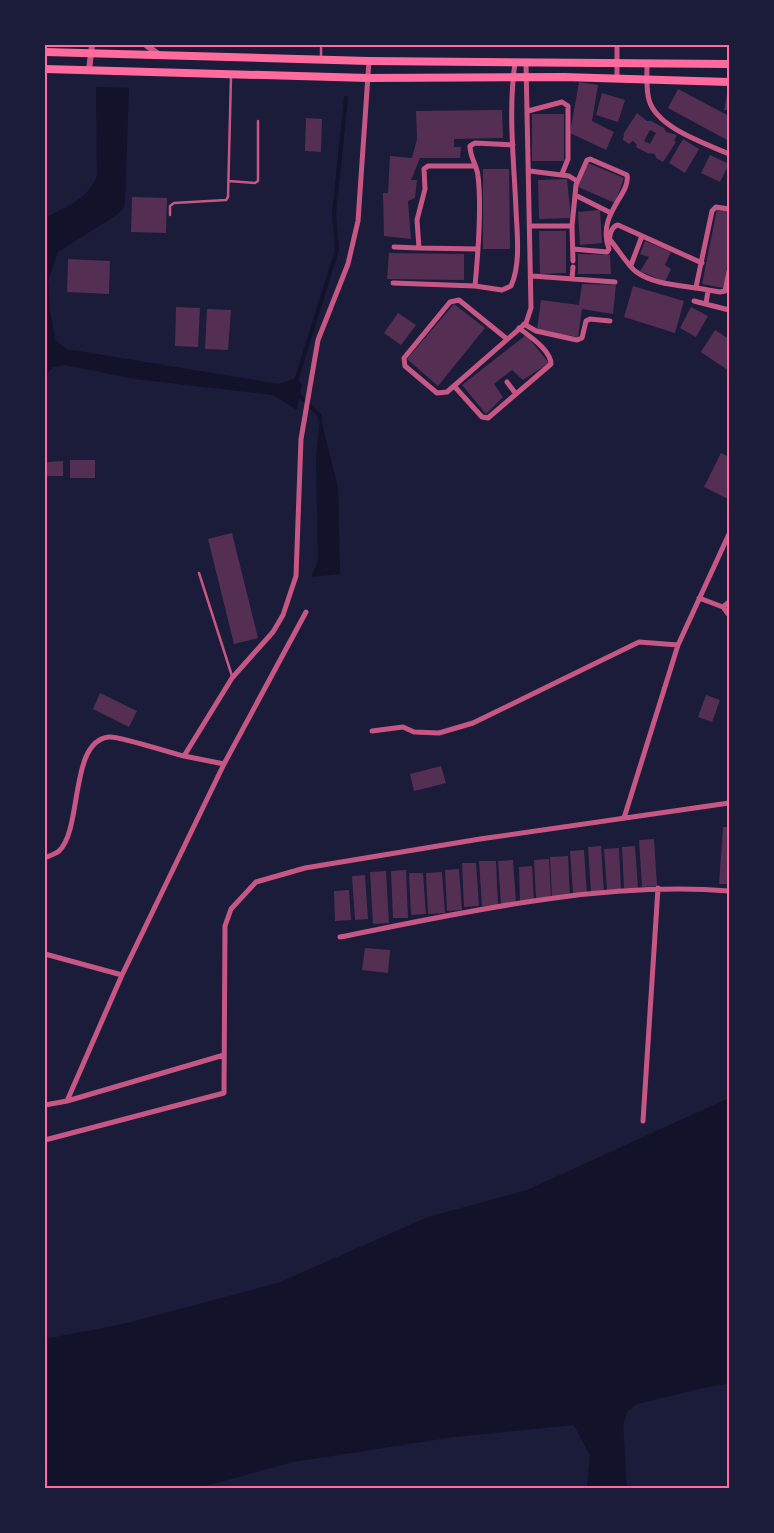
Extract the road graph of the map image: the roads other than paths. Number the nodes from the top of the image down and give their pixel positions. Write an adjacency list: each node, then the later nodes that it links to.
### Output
1 (92, 45): 6 (street)
2 (146, 45): 7 (street)
3 (321, 45): 8 (lane)
4 (617, 45): 12 (street)
5 (45, 52): 6 (main road)
6 (89, 54): 7 (main road); 16 (street)
7 (158, 54): 8 (main road)
8 (321, 60): 9 (main road)
9 (369, 61): 10 (main road); 18 (street)
10 (516, 63): 11 (main road); 21 (street)
11 (526, 63): 12 (main road); 19 (street)
12 (617, 63): 14 (main road); 20 (street)
13 (729, 64): 14 (main road)
14 (647, 65): 22 (street)
15 (45, 69): 16 (main road)
16 (88, 70): 17 (main road)
17 (231, 74): 18 (main road); 31 (lane)
18 (368, 78): 21 (main road); 71 (street)
19 (527, 78): 20 (main road); 21 (main road); 24 (street)
20 (617, 78): 22 (main road)
21 (513, 79): 26 (street)
22 (647, 79): 23 (main road); 27 (street)
23 (729, 82)
24 (528, 111): 29 (street); 30 (street)
25 (258, 121): 31 (lane)
26 (513, 145): 28 (street); 51 (street)
27 (729, 154)
28 (474, 166): 41 (street); 43 (street)
29 (530, 171): 30 (street); 37 (street)
30 (562, 174): 32 (street)
31 (230, 181): 36 (lane)
32 (577, 182): 33 (street); 35 (street)
33 (575, 195): 35 (street); 38 (street)
34 (729, 209): 44 (street)
35 (609, 212): 42 (street)
36 (170, 215)
37 (531, 226): 38 (street); 47 (street)
38 (572, 226): 42 (street)
39 (642, 236): 44 (street); 45 (street); 45 (street)
40 (394, 247): 41 (street)
41 (419, 248): 43 (street)
42 (573, 249): 48 (street)
43 (478, 250): 51 (street)
44 (702, 263): 52 (street)
45 (631, 265): 52 (street)
46 (729, 271): 53 (street)
47 (532, 276): 48 (street); 58 (street)
48 (572, 279): 49 (street)
49 (615, 282)
50 (393, 283): 51 (street)
51 (475, 286)
52 (696, 287): 53 (street)
53 (708, 290): 55 (street)
54 (694, 300): 55 (street)
55 (706, 304): 56 (street)
56 (729, 310)
57 (610, 321): 58 (street)
58 (522, 326): 59 (street); 62 (street)
59 (507, 339): 61 (street); 61 (street)
60 (507, 382): 62 (street)
61 (454, 386): 62 (street)
62 (516, 394)
63 (729, 534): 65 (street)
64 (199, 572): 71 (lane)
65 (699, 598): 67 (street); 70 (street)
66 (729, 602): 67 (street)
67 (723, 607): 69 (street)
68 (306, 612): 74 (street)
69 (729, 615)
70 (678, 644): 72 (street); 76 (street)
71 (232, 678): 73 (street)
72 (372, 730)
73 (184, 756): 74 (street); 77 (street)
74 (224, 764): 82 (street)
75 (729, 803): 76 (street)
76 (624, 818): 83 (street)
77 (45, 858)
78 (658, 888): 79 (street); 80 (street); 86 (street)
79 (729, 892)
80 (340, 938)
81 (45, 954): 82 (street)
82 (122, 975): 84 (street)
83 (224, 1055): 84 (street); 87 (street)
84 (67, 1101): 85 (street)
85 (45, 1105)
86 (643, 1121)
87 (45, 1140)

